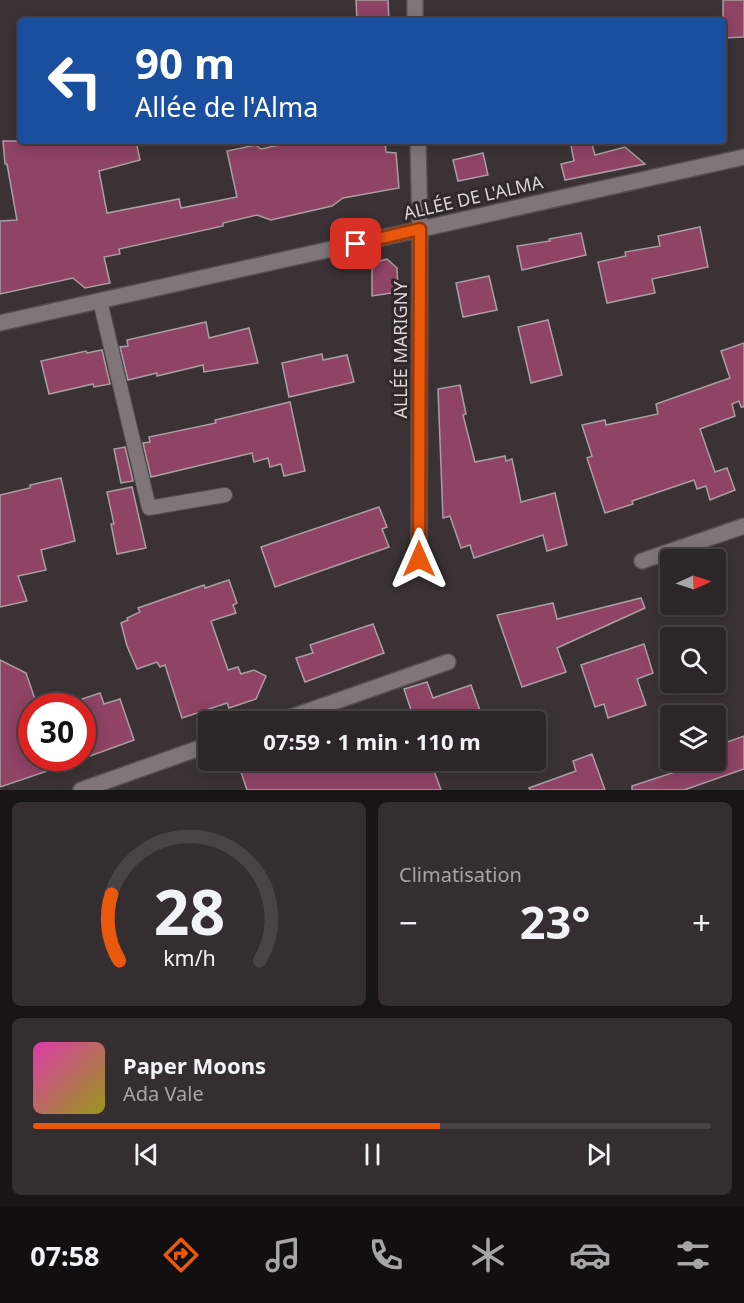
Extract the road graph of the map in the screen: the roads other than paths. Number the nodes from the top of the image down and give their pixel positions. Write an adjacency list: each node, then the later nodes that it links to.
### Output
1 (415, 0): 2 (street)
2 (415, 18)
3 (418, 144): 5 (street, ALLÉE MARIGNY)
4 (744, 157): 5 (street, ALLÉE DE L'ALMA)
5 (420, 229): 6 (street, ALLÉE DE L'ALMA); 10 (street, ALLÉE MARIGNY)
6 (100, 301): 7 (street, ALLÉE DE L'ALMA); 8 (lane)
7 (0, 323)
8 (225, 495)
9 (744, 526): 11 (street)
10 (419, 559)
11 (642, 561)
12 (448, 662): 13 (street)
13 (308, 711)
14 (198, 749): 15 (street)
15 (81, 790)

